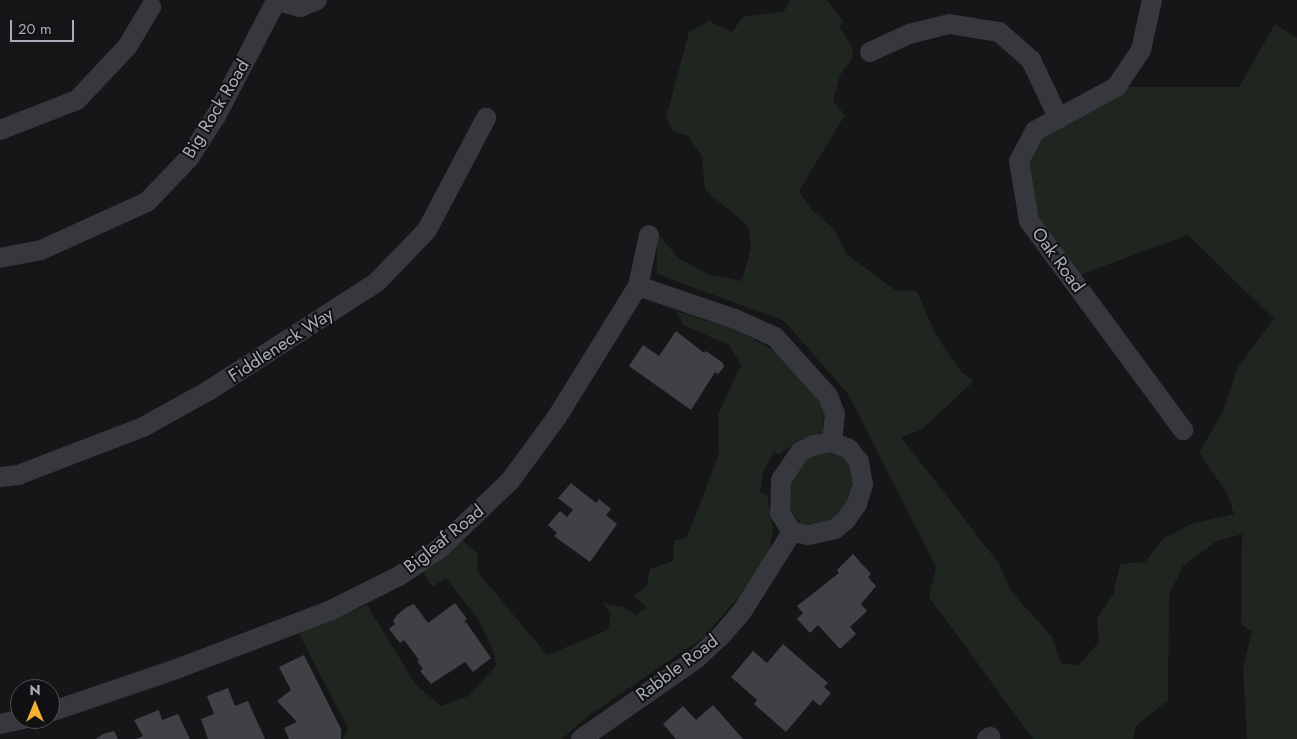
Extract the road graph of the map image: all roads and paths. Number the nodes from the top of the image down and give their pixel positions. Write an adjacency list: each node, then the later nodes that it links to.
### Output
1 (276, 0): 2 (street, Big Rock Road); 10 (street, Big Rock Road)
2 (317, 0)
3 (1152, 0): 7 (street, Oak Road)
4 (151, 7): 8 (street)
5 (870, 52): 7 (street)
6 (486, 118): 14 (street, Fiddleneck Way)
7 (1059, 119): 12 (street, Oak Road)
8 (0, 130)
9 (649, 235): 11 (street, Bigleaf Road)
10 (0, 258)
11 (638, 286): 13 (street); 16 (street, Bigleaf Road)
12 (1183, 430)
13 (832, 442): 15 (street); 15 (street)
14 (0, 477)
15 (792, 532): 17 (street, Rabble Road)
16 (60, 709)
17 (581, 739)

